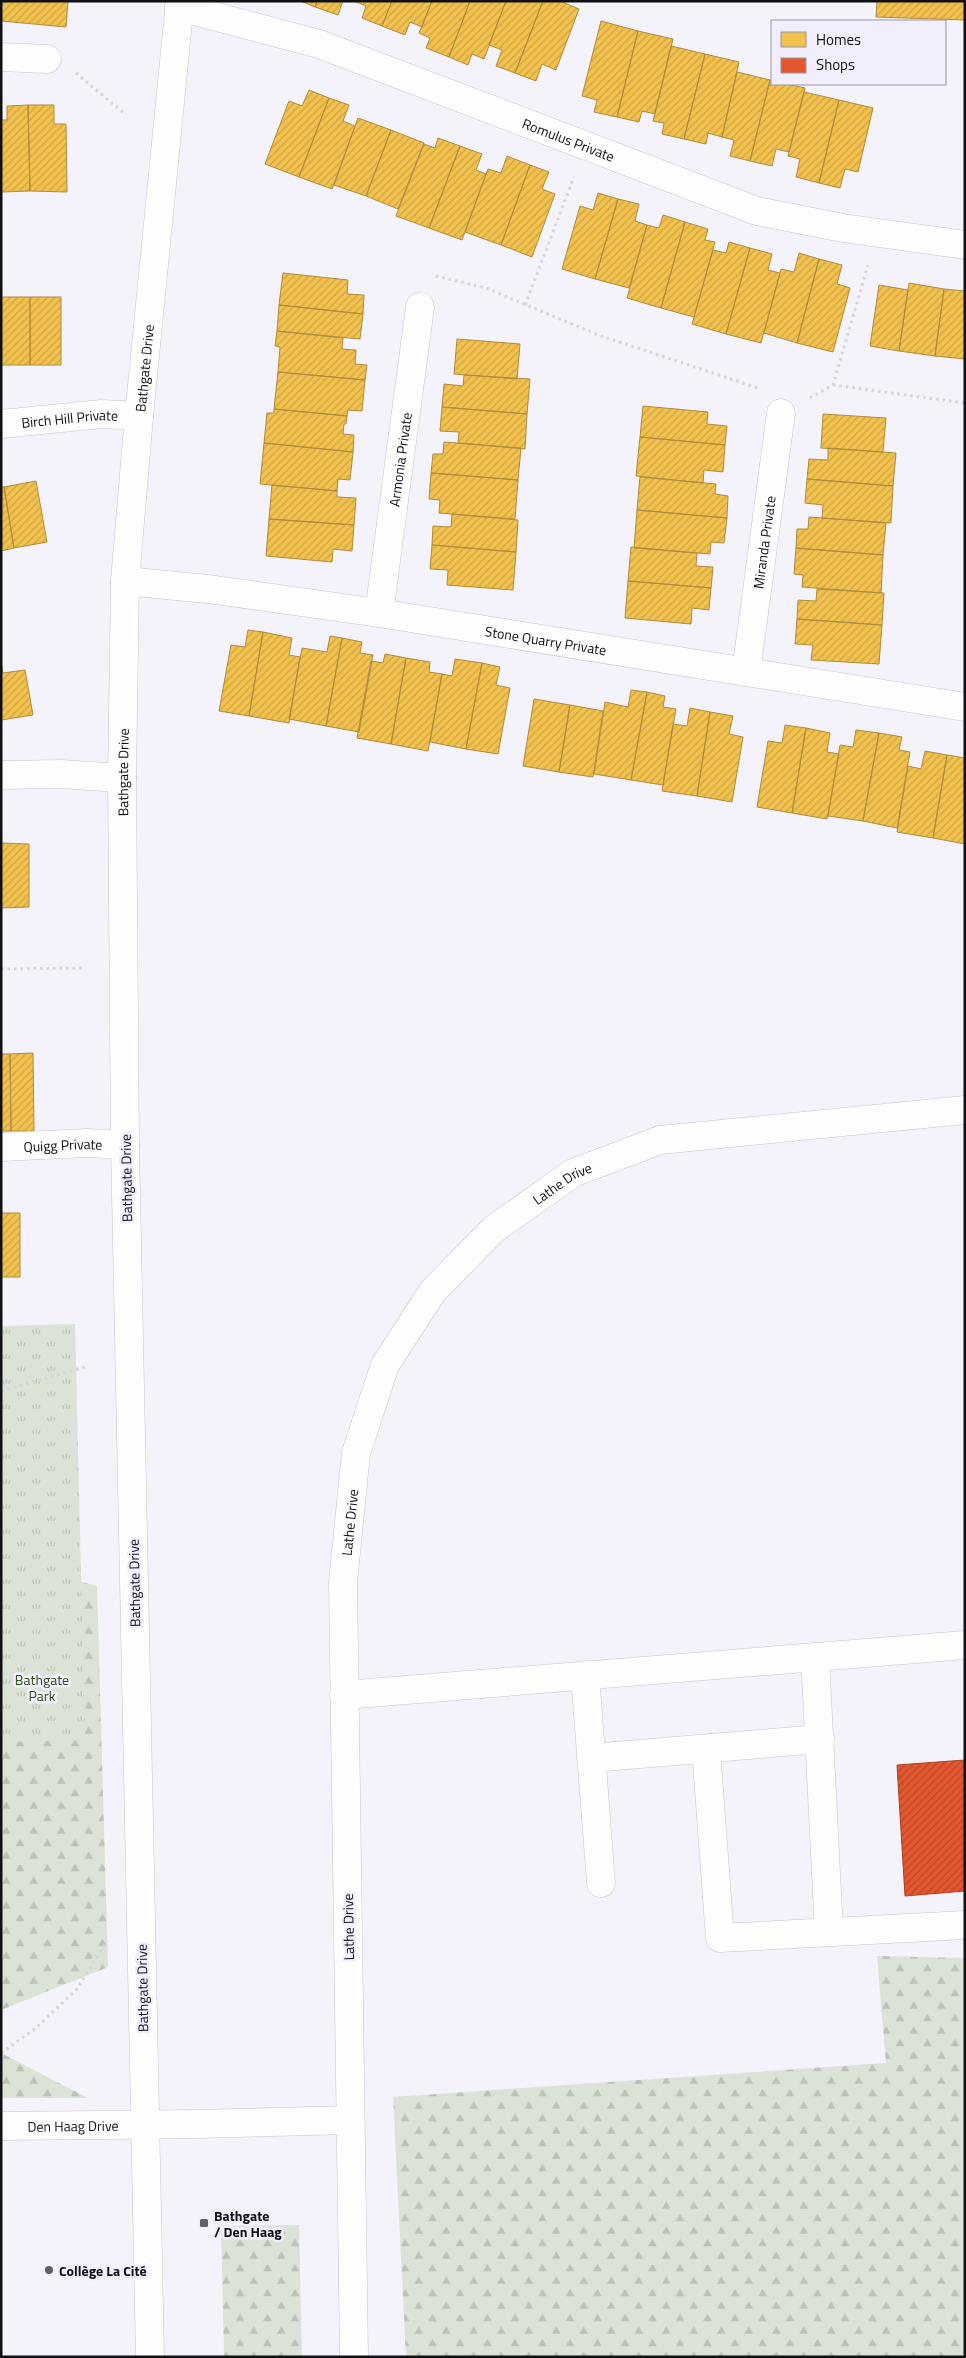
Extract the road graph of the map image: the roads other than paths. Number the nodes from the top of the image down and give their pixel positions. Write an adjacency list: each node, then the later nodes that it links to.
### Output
1 (179, 4): 4 (street, Romulus Private); 7 (street, Bathgate Drive)
2 (1, 57): 3 (street)
3 (47, 59)
4 (965, 245)
5 (420, 307): 10 (street, Armonia Private)
6 (781, 413): 11 (street, Miranda Private)
7 (139, 416): 8 (street, Birch Hill Private); 9 (street, Bathgate Drive)
8 (1, 424)
9 (125, 581): 10 (street, Stone Quarry Private); 14 (street, Bathgate Drive)
10 (379, 613): 11 (street, Stone Quarry Private)
11 (746, 672): 12 (street, Stone Quarry Private)
12 (965, 707)
13 (1, 775): 14 (street)
14 (122, 778): 16 (street, Bathgate Drive)
15 (965, 1110): 21 (street, Lathe Drive)
16 (125, 1144): 17 (street, Quigg Private); 29 (street, Bathgate Drive)
17 (1, 1147)
18 (965, 1645): 19 (street)
19 (816, 1657): 20 (street); 22 (street)
20 (585, 1675): 21 (street); 24 (street)
21 (344, 1695): 28 (street, Lathe Drive)
22 (820, 1739): 23 (street); 27 (street)
23 (706, 1748): 24 (street); 27 (street)
24 (591, 1758): 25 (street)
25 (601, 1883)
26 (965, 1925): 27 (street)
27 (829, 1932)
28 (350, 2120): 29 (street, Den Haag Drive); 32 (street, Lathe Drive)
29 (145, 2124): 30 (street, Den Haag Drive); 31 (street, Bathgate Drive)
30 (1, 2126)
31 (150, 2357)
32 (354, 2357)

